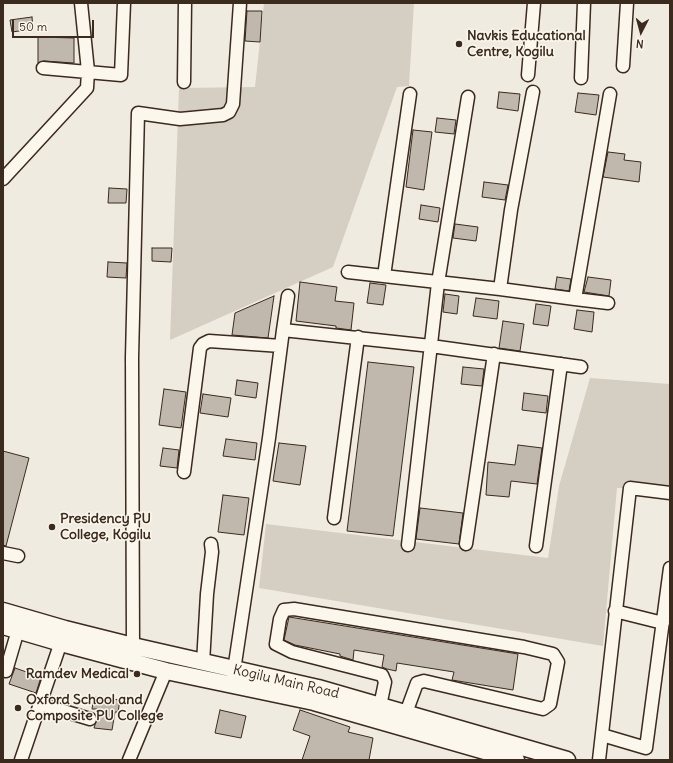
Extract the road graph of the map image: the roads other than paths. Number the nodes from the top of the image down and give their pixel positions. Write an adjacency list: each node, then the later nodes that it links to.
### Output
1 (81, 3): 10 (street)
2 (124, 3): 10 (street)
3 (184, 3): 13 (street)
4 (240, 3): 49 (street)
5 (534, 3): 11 (street)
6 (584, 3): 12 (street)
7 (627, 3): 8 (street)
8 (623, 66)
9 (43, 68): 10 (street)
10 (88, 70): 18 (street)
11 (528, 75)
12 (581, 78)
13 (184, 82)
14 (533, 92): 22 (street)
15 (410, 94): 20 (street)
16 (610, 94): 24 (street)
17 (468, 97): 21 (street)
18 (3, 179)
19 (348, 272): 20 (street)
20 (384, 276): 21 (street)
21 (438, 283): 22 (street); 29 (street)
22 (500, 289): 24 (street)
23 (288, 296): 26 (street)
24 (575, 299): 25 (street)
25 (608, 303)
26 (283, 330): 27 (street); 28 (street)
27 (358, 337): 29 (street); 35 (street)
28 (282, 346): 33 (street); 53 (street)
29 (431, 346): 30 (street); 38 (street)
30 (494, 354): 31 (street); 37 (street)
31 (561, 364): 32 (street); 39 (street)
32 (581, 367)
33 (184, 472)
34 (670, 493): 44 (street)
35 (334, 518)
36 (211, 544): 50 (street)
37 (466, 544)
38 (408, 545)
39 (536, 546)
40 (3, 553): 41 (street)
41 (18, 556)
42 (670, 568): 45 (street)
43 (3, 610): 48 (main road, Kogilu Main Road)
44 (615, 611): 45 (street); 58 (street)
45 (663, 623): 58 (street)
46 (3, 626): 47 (main road, Kogilu Main Road)
47 (18, 630): 48 (main road, Kogilu Main Road); 51 (street)
48 (63, 636): 49 (main road, Kogilu Main Road); 52 (main road, Kogilu Main Road); 54 (street)
49 (133, 646): 50 (main road, Kogilu Main Road)
50 (203, 663): 53 (main road, Kogilu Main Road)
51 (6, 671)
52 (166, 671): 53 (main road, Kogilu Main Road); 60 (street)
53 (233, 677): 55 (main road, Kogilu Main Road); 61 (main road, Kogilu Main Road)
54 (40, 704): 57 (street); 59 (street)
55 (380, 706): 56 (main road, Kogilu Main Road); 56 (street)
56 (406, 713): 62 (main road, Kogilu Main Road)
57 (90, 719)
58 (602, 735): 63 (street)
59 (21, 760)
60 (129, 760)
61 (516, 760)
62 (567, 760)
63 (599, 760)

